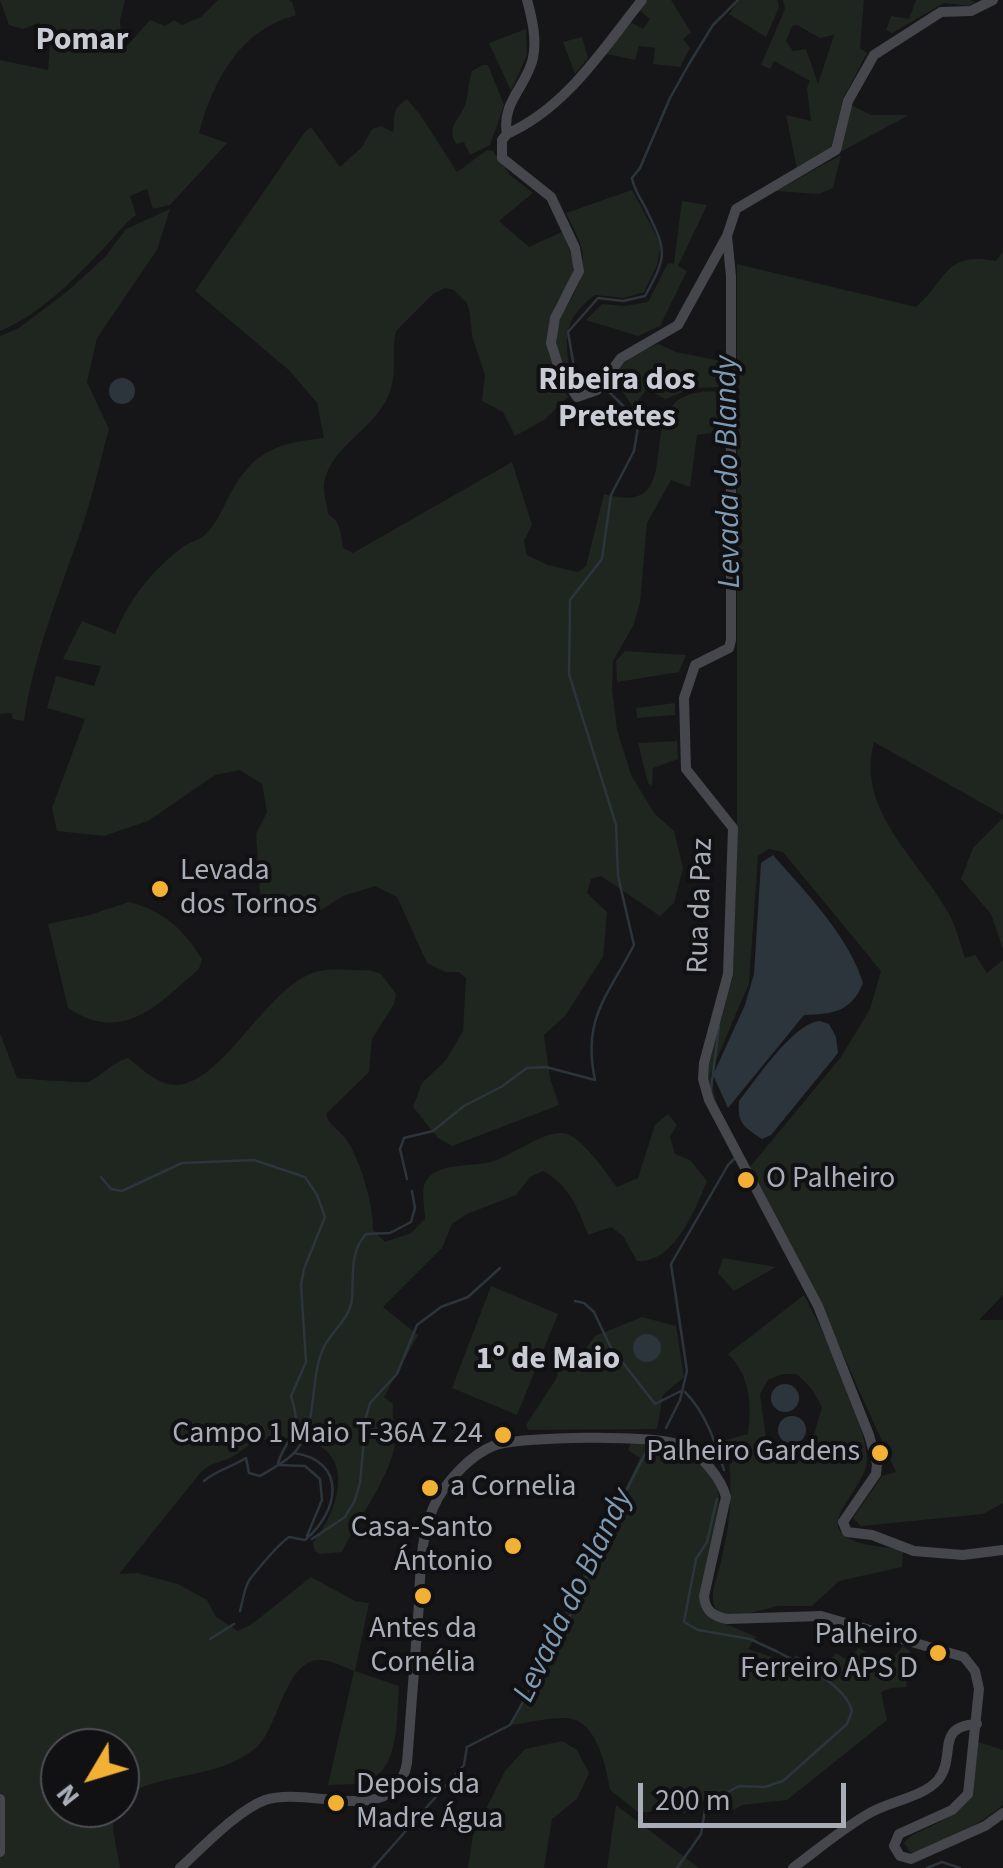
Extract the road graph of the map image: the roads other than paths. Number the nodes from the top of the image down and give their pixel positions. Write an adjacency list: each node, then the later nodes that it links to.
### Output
1 (527, 0): 4 (street)
2 (642, 0): 4 (street)
3 (993, 0): 5 (street, Rua da Paz)
4 (507, 134): 5 (street)
5 (727, 236): 6 (street, Rua da Paz)
6 (1003, 1550)
7 (977, 1724): 9 (street); 11 (street); 12 (street)
8 (0, 1799): 10 (street)
9 (1003, 1813)
10 (0, 1852)
11 (180, 1868)
12 (793, 1868)

